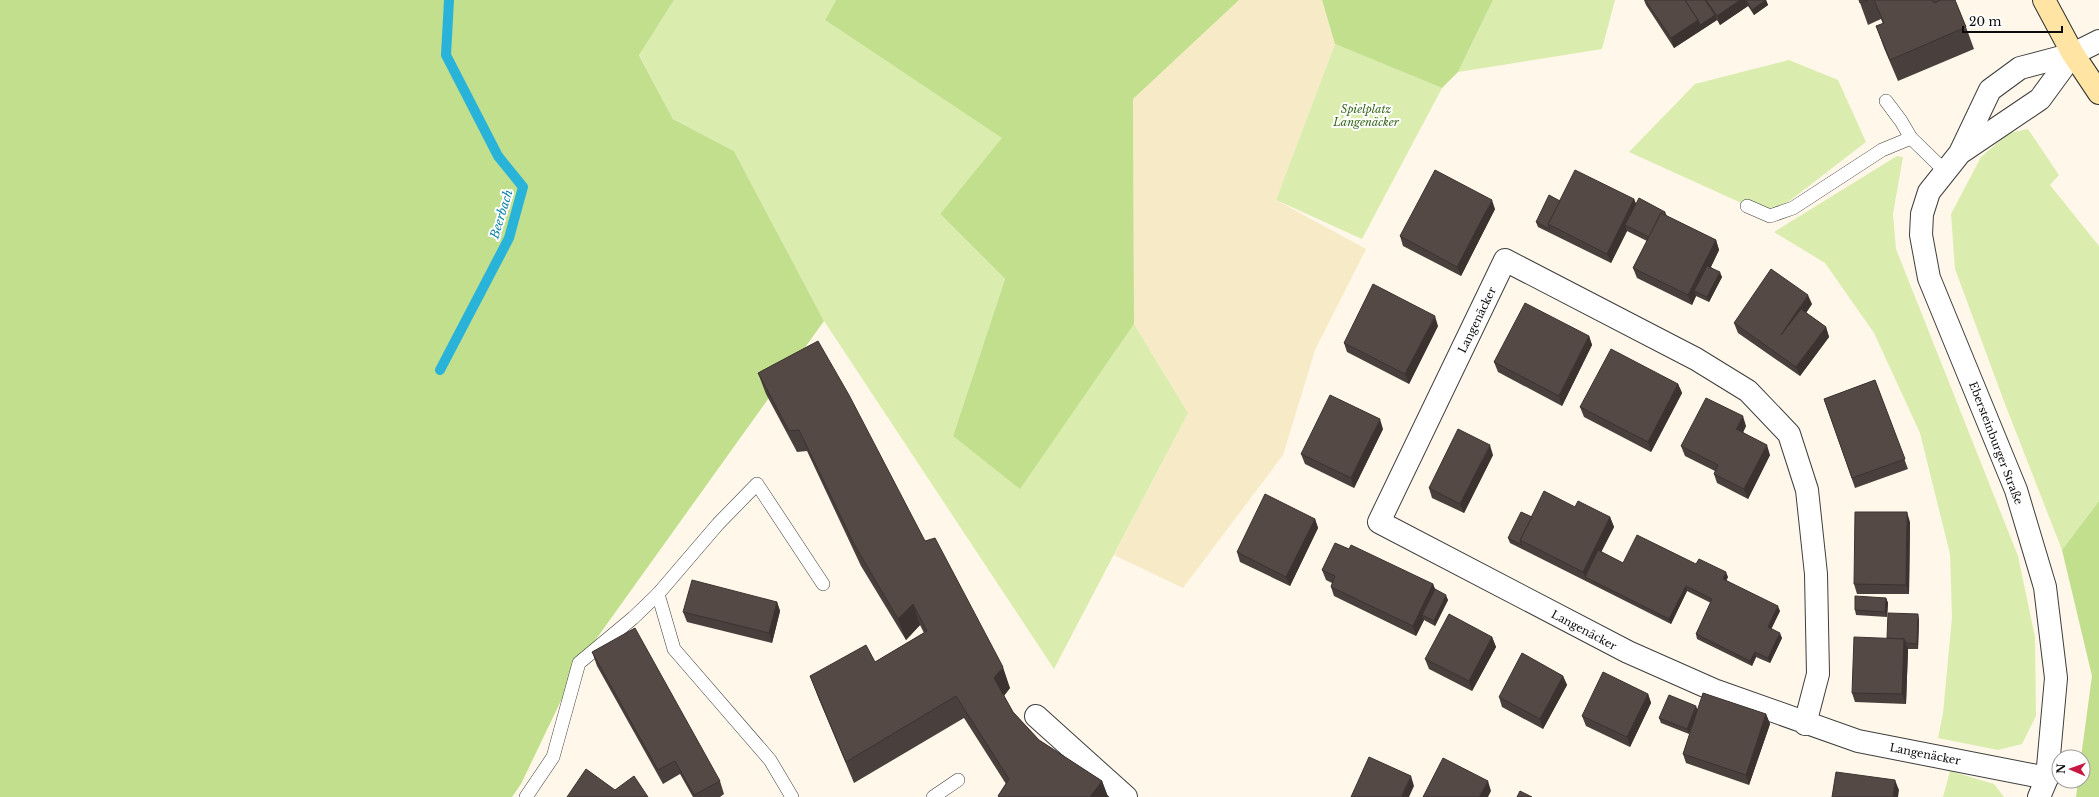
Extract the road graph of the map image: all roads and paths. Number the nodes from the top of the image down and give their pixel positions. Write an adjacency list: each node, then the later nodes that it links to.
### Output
1 (2044, 0): 3 (main road)
2 (2099, 41): 3 (street)
3 (2073, 54): 4 (main road); 7 (street, Ebersteinburger Straße); 7 (street, Ebersteinburger Straße)
4 (2099, 93)
5 (1886, 101): 6 (lane)
6 (1911, 138): 8 (lane); 9 (lane)
7 (1960, 153): 8 (street, Ebersteinburger Straße)
8 (1945, 171): 15 (street, Ebersteinburger Straße)
9 (1747, 206)
10 (823, 584): 11 (lane)
11 (658, 594): 16 (lane); 17 (lane)
12 (1036, 716): 19 (street)
13 (1805, 724): 13 (street, Langenäcker); 15 (street, Langenäcker)
14 (958, 780): 18 (lane)
15 (2043, 787)
16 (526, 797)
17 (792, 797)
18 (933, 797)
19 (1126, 797)

